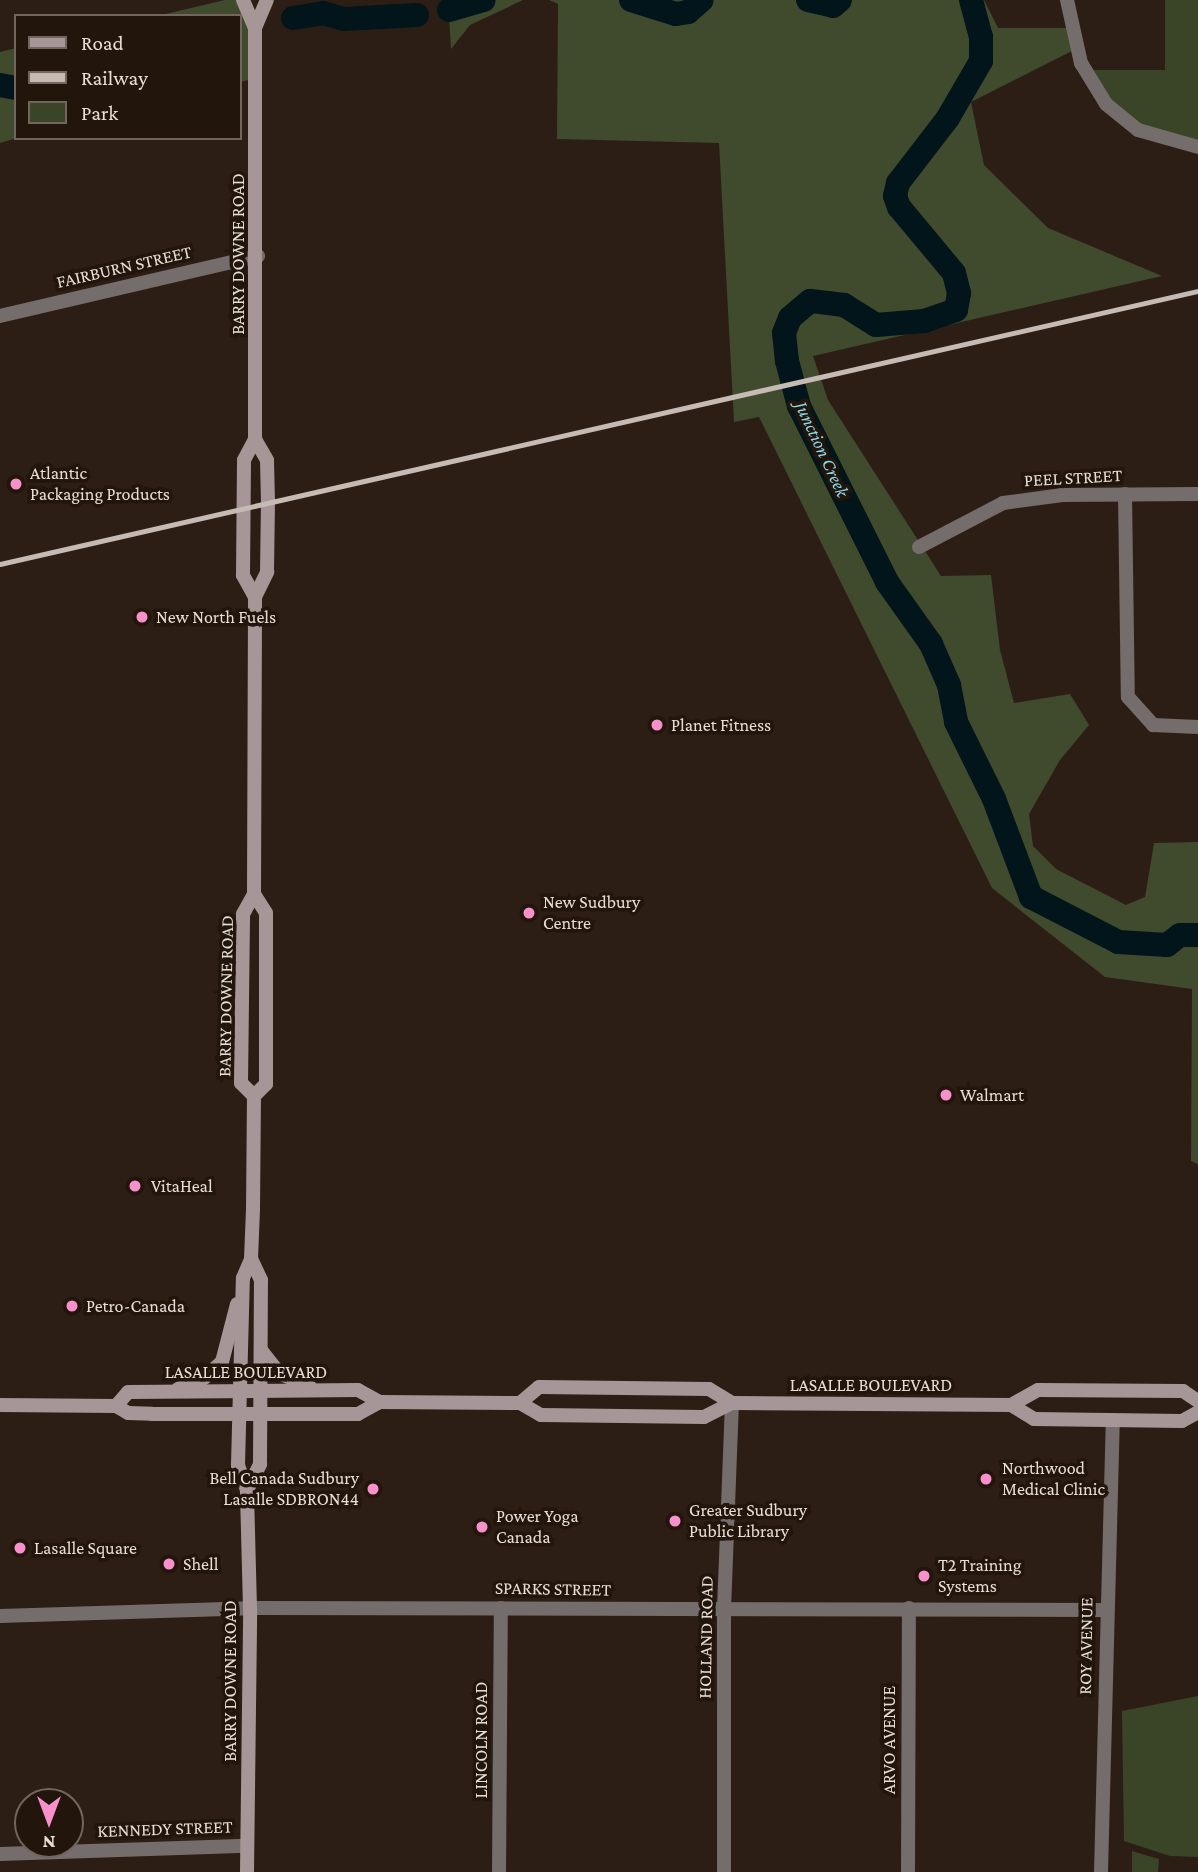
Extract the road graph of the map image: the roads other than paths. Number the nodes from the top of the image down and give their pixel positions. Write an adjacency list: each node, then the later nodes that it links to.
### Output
1 (243, 0): 4 (main road, BARRY DOWNE ROAD)
2 (267, 0): 4 (main road, BARRY DOWNE ROAD)
3 (1068, 0): 5 (street)
4 (255, 28): 6 (main road, BARRY DOWNE ROAD)
5 (1198, 148)
6 (258, 256): 7 (street, FAIRBURN STREET); 8 (main road, BARRY DOWNE ROAD)
7 (0, 316)
8 (256, 439): 12 (main road, BARRY DOWNE ROAD); 12 (main road, BARRY DOWNE ROAD)
9 (1125, 494): 10 (street, PEEL STREET); 11 (street, PEEL STREET); 13 (street)
10 (1198, 494)
11 (919, 547)
12 (255, 597): 14 (main road, BARRY DOWNE ROAD)
13 (1198, 727)
14 (254, 894): 15 (main road, BARRY DOWNE ROAD); 15 (main road, BARRY DOWNE ROAD)
15 (254, 1096): 16 (main road, BARRY DOWNE ROAD)
16 (251, 1259): 17 (main road, BARRY DOWNE ROAD); 18 (main road, BARRY DOWNE ROAD)
17 (243, 1290): 20 (main road, BARRY DOWNE ROAD); 22 (main road)
18 (261, 1350): 19 (main road); 21 (main road, BARRY DOWNE ROAD)
19 (321, 1390): 21 (main road, LASALLE BOULEVARD); 24 (main road, LASALLE BOULEVARD)
20 (240, 1391): 21 (main road, LASALLE BOULEVARD); 22 (main road, LASALLE BOULEVARD); 31 (main road, BARRY DOWNE ROAD)
21 (261, 1391): 32 (main road, BARRY DOWNE ROAD)
22 (174, 1392): 29 (main road, LASALLE BOULEVARD)
23 (1198, 1401): 28 (main road, LASALLE BOULEVARD)
24 (380, 1402): 25 (main road, LASALLE BOULEVARD); 32 (main road, LASALLE BOULEVARD)
25 (520, 1403): 26 (main road, LASALLE BOULEVARD); 26 (main road, LASALLE BOULEVARD)
26 (732, 1404): 28 (main road, LASALLE BOULEVARD); 38 (street, HOLLAND ROAD)
27 (0, 1405): 29 (main road, LASALLE BOULEVARD)
28 (1011, 1405): 33 (main road, LASALLE BOULEVARD)
29 (116, 1406): 31 (main road, LASALLE BOULEVARD)
30 (1198, 1412): 33 (main road, LASALLE BOULEVARD)
31 (239, 1414): 32 (main road, LASALLE BOULEVARD); 34 (main road, BARRY DOWNE ROAD)
32 (261, 1414): 34 (main road, BARRY DOWNE ROAD)
33 (1112, 1420): 39 (street, ROY AVENUE)
34 (247, 1490): 35 (main road, BARRY DOWNE ROAD)
35 (250, 1608): 36 (street, SPARKS STREET); 40 (street, SPARKS STREET); 41 (main road, BARRY DOWNE ROAD)
36 (501, 1608): 38 (street, SPARKS STREET); 44 (street, LINCOLN ROAD)
37 (909, 1608): 38 (street, SPARKS STREET); 39 (street, SPARKS STREET); 46 (street, ARVO AVENUE)
38 (724, 1610): 45 (street, HOLLAND ROAD)
39 (1106, 1610): 47 (street, ROY AVENUE)
40 (0, 1616)
41 (247, 1846): 42 (street, KENNEDY STREET); 43 (main road, BARRY DOWNE ROAD)
42 (0, 1854)
43 (247, 1872)
44 (499, 1872)
45 (724, 1872)
46 (908, 1872)
47 (1101, 1872)

